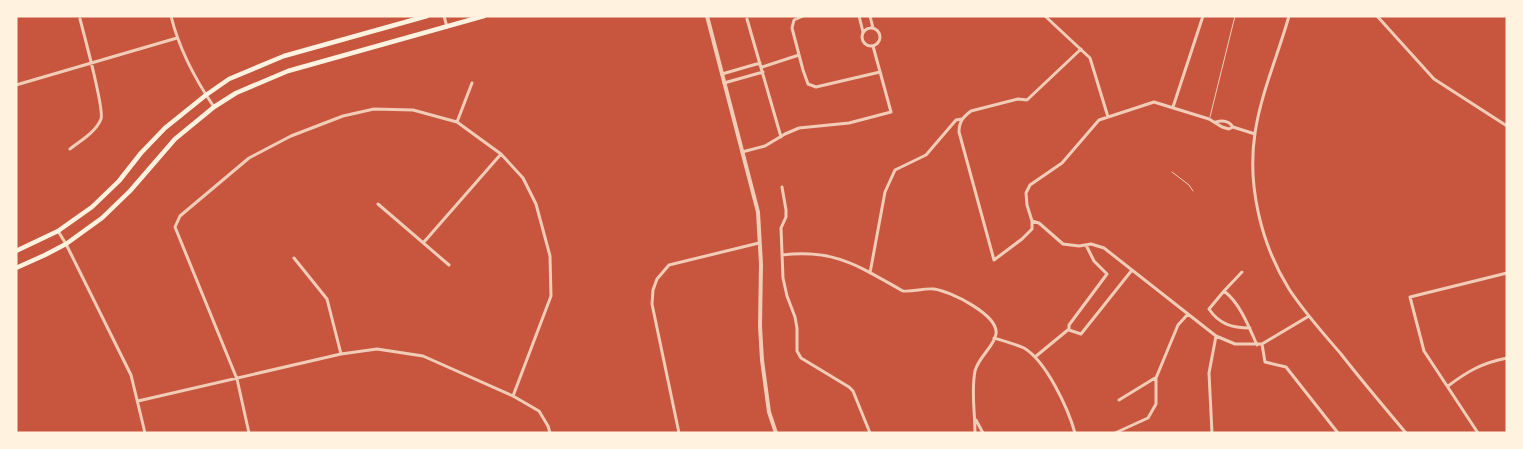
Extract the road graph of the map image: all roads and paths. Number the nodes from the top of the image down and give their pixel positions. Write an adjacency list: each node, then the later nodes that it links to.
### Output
1 (171, 16): 19 (street)
2 (427, 16): 33 (main road)
3 (444, 16): 16 (street)
4 (484, 16): 16 (main road)
5 (707, 16): 28 (street)
6 (803, 16): 22 (street)
7 (859, 16): 18 (street)
8 (870, 16): 17 (street)
9 (1045, 16): 21 (street)
10 (1202, 16): 34 (street)
11 (1235, 16): 37 (lane)
12 (1289, 16): 41 (street)
13 (1377, 16): 40 (street)
14 (747, 18): 24 (street)
15 (80, 19): 23 (street)
16 (446, 27): 35 (main road)
17 (873, 28): 18 (street); 20 (street)
18 (864, 33): 20 (street)
19 (177, 38): 23 (street); 33 (street)
20 (873, 46): 27 (street)
21 (1081, 49): 36 (street); 38 (street)
22 (799, 55): 24 (street); 27 (street)
23 (90, 63): 32 (street); 43 (street)
24 (761, 65): 25 (street); 26 (street)
25 (747, 67): 28 (street); 29 (street)
26 (763, 72): 29 (street); 42 (street)
27 (880, 72): 42 (street)
28 (722, 74): 31 (street)
29 (749, 76): 31 (street)
30 (472, 83): 39 (street)
31 (724, 83): 44 (street)
32 (16, 85)
33 (206, 95): 35 (street); 51 (main road)
34 (1173, 107): 36 (street); 37 (street)
35 (214, 108): 54 (main road)
36 (1108, 117): 50 (street)
37 (1209, 119): 41 (street)
38 (962, 120): 50 (street); 63 (street)
39 (457, 122): 45 (street); 78 (street)
40 (1507, 126)
41 (1255, 134): 67 (street)
42 (781, 137): 44 (street)
43 (70, 149)
44 (742, 152): 53 (street)
45 (501, 154): 52 (street); 80 (street)
46 (1172, 172): 48 (lane)
47 (782, 187): 57 (street)
48 (1193, 191)
49 (378, 204): 52 (street)
50 (1032, 221): 55 (street)
51 (58, 231): 54 (street); 56 (main road)
52 (424, 242): 59 (street)
53 (759, 243): 88 (street); 89 (street)
54 (66, 244): 60 (main road); 81 (street)
55 (1086, 245): 61 (street); 69 (street)
56 (16, 251)
57 (782, 255): 63 (street); 90 (street)
58 (294, 258): 74 (street)
59 (449, 264)
60 (16, 268)
61 (1132, 270): 66 (street); 69 (street)
62 (1242, 272): 65 (street)
63 (870, 273): 71 (street)
64 (1507, 273): 79 (street)
65 (1224, 291): 68 (street); 68 (street)
66 (1188, 314): 70 (street); 77 (street)
67 (1309, 316): 72 (street); 96 (street)
68 (1250, 328): 73 (street)
69 (1069, 330): 75 (street)
70 (1216, 336): 73 (street); 94 (street)
71 (994, 338): 75 (street); 83 (street)
72 (1262, 344): 73 (street); 95 (street)
73 (1257, 345)
74 (341, 354): 78 (street); 80 (street)
75 (1036, 357): 93 (street)
76 (1507, 358): 79 (street)
77 (1156, 378): 82 (street); 84 (street)
78 (237, 379): 81 (street); 86 (street)
79 (1448, 386): 97 (street)
80 (513, 396): 87 (street)
81 (138, 400): 85 (street)
82 (1119, 400)
83 (974, 418): 91 (street); 92 (street)
84 (1117, 432)
85 (145, 433)
86 (250, 433)
87 (550, 433)
88 (679, 433)
89 (776, 433)
90 (870, 433)
91 (975, 433)
92 (983, 433)
93 (1075, 433)
94 (1212, 433)
95 (1338, 433)
96 (1406, 433)
97 (1477, 433)

